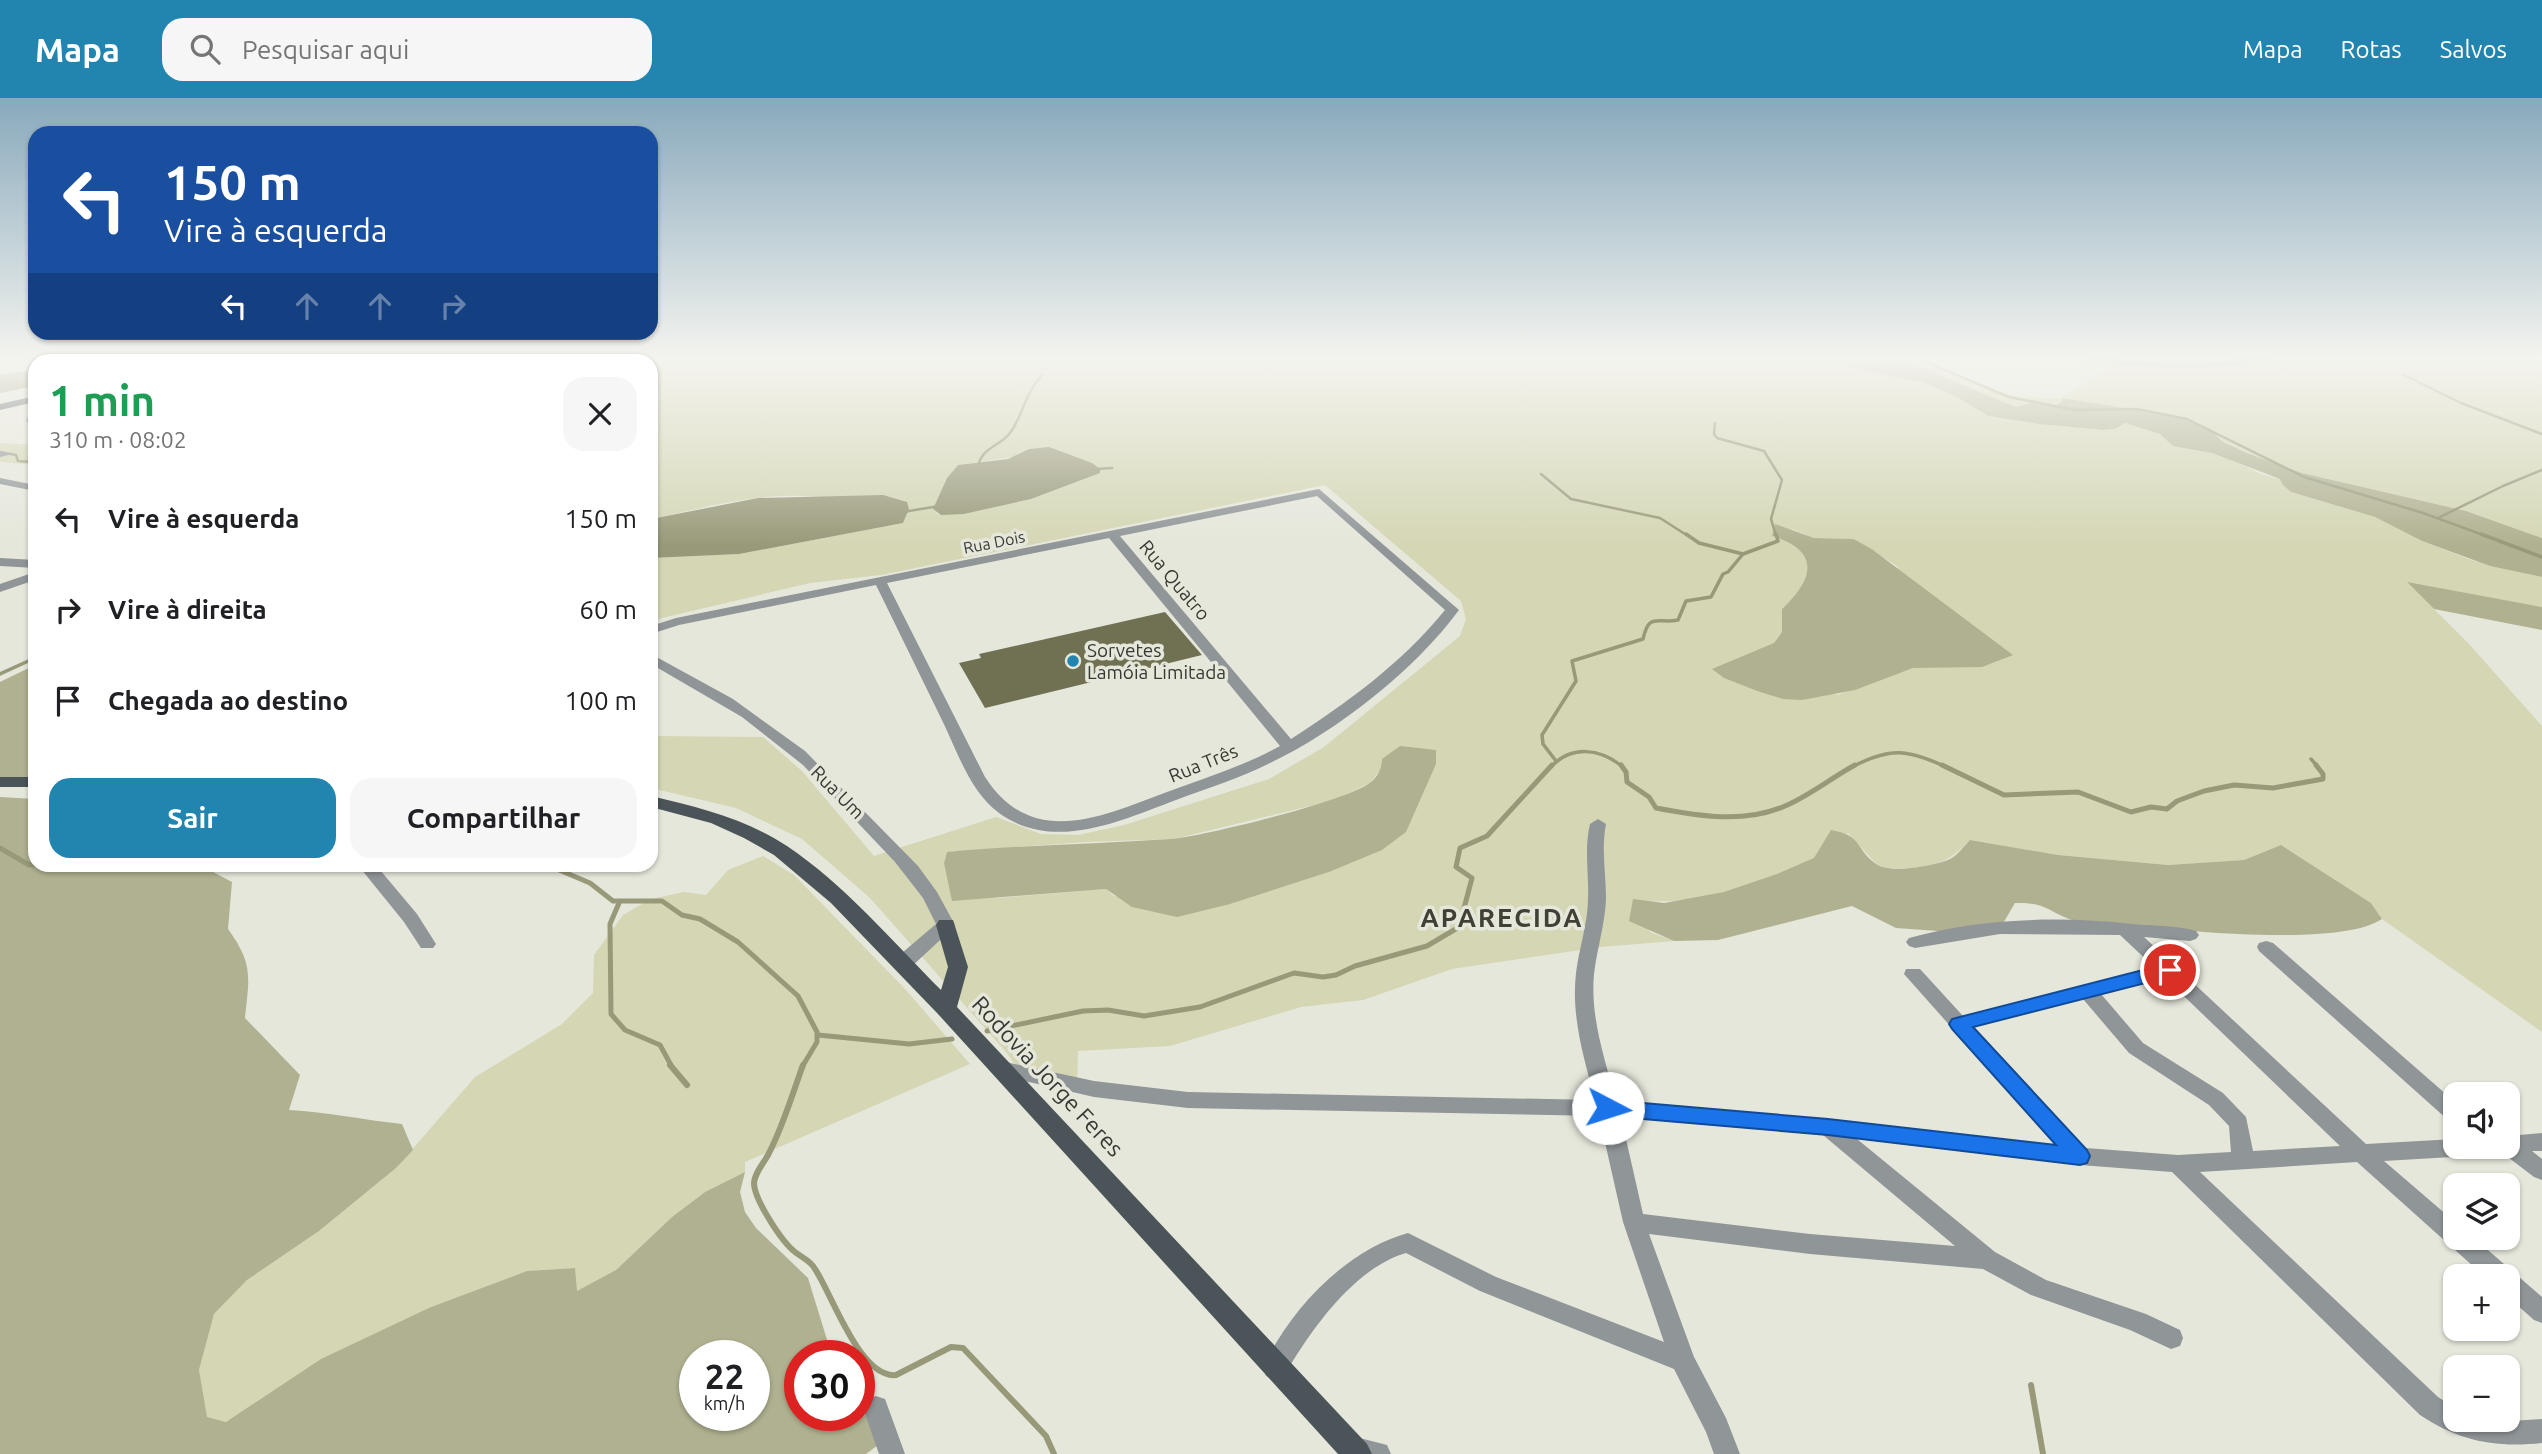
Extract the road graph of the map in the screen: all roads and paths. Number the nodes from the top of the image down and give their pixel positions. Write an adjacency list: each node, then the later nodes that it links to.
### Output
1 (0, 481): 2 (street)
2 (28, 487)
3 (1319, 492): 4 (street, Rua Dois); 12 (street, Rua Três)
4 (1112, 534): 8 (street, Rua Dois); 12 (street, Rua Quatro)
5 (0, 562): 6 (street)
6 (28, 564)
7 (28, 579): 9 (street)
8 (880, 581): 10 (street, Rua Dois); 12 (street, Rua Três)
9 (0, 589)
10 (658, 628)
11 (658, 662): 18 (street, Rua Um)
12 (1289, 747)
13 (0, 782): 14 (main road)
14 (28, 782)
15 (658, 803): 24 (main road, Rodovia Jorge Feres)
16 (1598, 824): 32 (street)
17 (372, 872): 22 (street)
18 (946, 925): 24 (street); 28 (main road)
19 (2124, 928): 20 (street); 21 (street); 25 (street)
20 (2190, 935)
21 (1914, 942)
22 (427, 944)
23 (2266, 947): 31 (street)
24 (903, 964): 28 (main road, Rodovia Jorge Feres)
25 (2170, 970): 27 (street); 37 (street)
26 (1913, 974): 29 (street)
27 (2086, 990): 29 (street); 40 (street)
28 (946, 1009): 30 (main road, Rodovia Jorge Feres)
29 (1959, 1024): 39 (street)
30 (999, 1068): 32 (street); 52 (main road, Rodovia Jorge Feres)
31 (2443, 1103)
32 (1608, 1108): 33 (street); 43 (street)
33 (1828, 1127): 39 (street); 46 (street)
34 (2542, 1142): 35 (street)
35 (2520, 1144)
36 (2443, 1148): 37 (street)
37 (2361, 1153): 40 (street); 44 (street)
38 (2520, 1154): 42 (street)
39 (2080, 1156): 41 (street)
40 (2243, 1160): 41 (street)
41 (2178, 1164): 54 (street)
42 (2542, 1171)
43 (1634, 1222): 46 (street); 51 (street)
44 (2443, 1226)
45 (2471, 1250): 47 (street)
46 (1987, 1259): 50 (street)
47 (2487, 1264)
48 (2520, 1293): 49 (street)
49 (2542, 1312)
50 (2171, 1338)
51 (1683, 1361): 52 (street); 57 (street)
52 (1275, 1368): 55 (main road, Rodovia Jorge Feres)
53 (876, 1408): 56 (street)
54 (2542, 1431)
55 (1362, 1452)
56 (891, 1454)
57 (1727, 1454)

